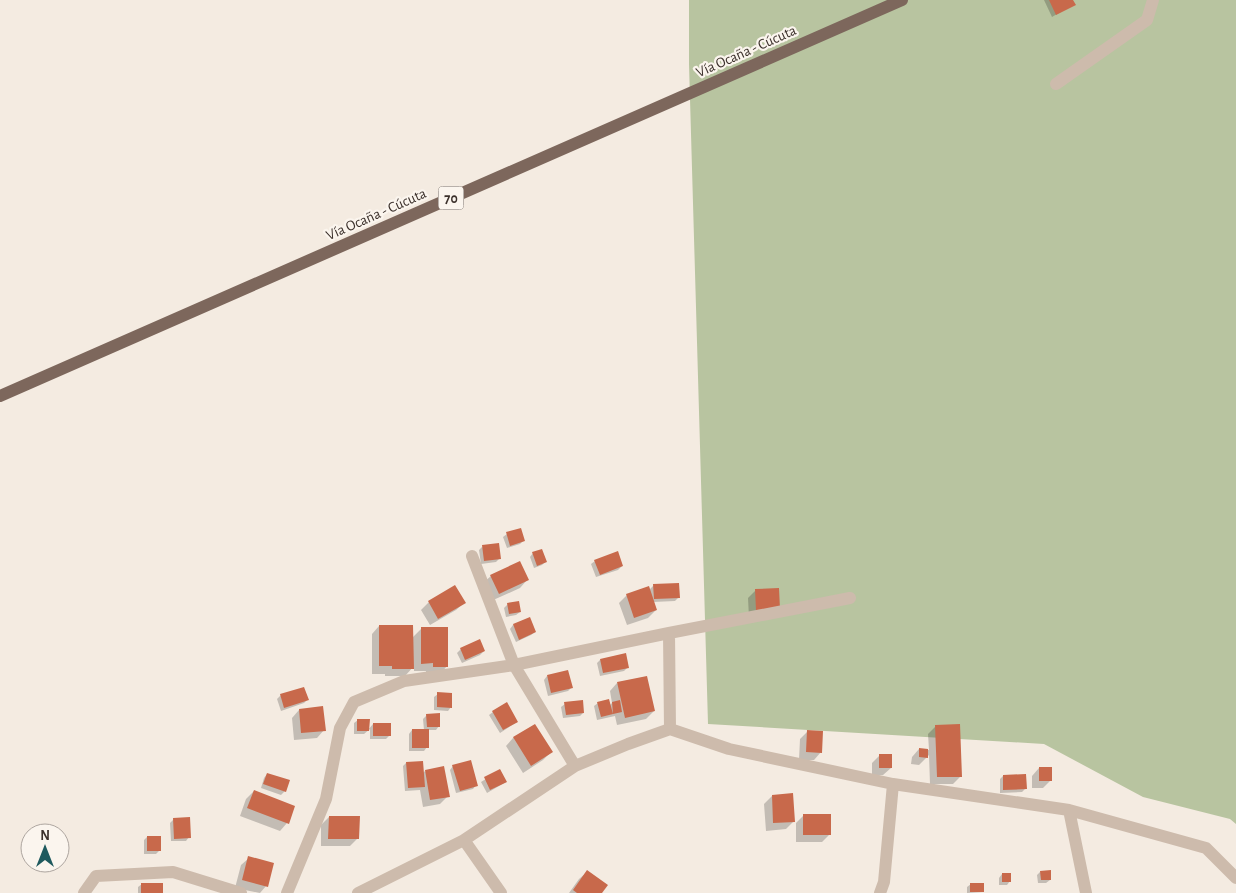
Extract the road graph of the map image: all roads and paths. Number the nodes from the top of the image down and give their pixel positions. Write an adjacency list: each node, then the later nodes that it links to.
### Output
1 (902, 0): 4 (main road, Vía Ocaña - Cúcuta / 70)
2 (1153, 0): 3 (street)
3 (1056, 84)
4 (0, 396)
5 (472, 556): 8 (street)
6 (850, 598): 7 (street)
7 (669, 632): 8 (street); 9 (street)
8 (514, 665): 10 (street); 17 (street)
9 (670, 728): 10 (street); 11 (street)
10 (575, 766): 13 (street)
11 (892, 784): 12 (street); 20 (street)
12 (1068, 810): 14 (street); 21 (street)
13 (464, 840): 18 (street); 19 (street)
14 (1236, 878)
15 (84, 893): 16 (street)
16 (240, 893)
17 (287, 893)
18 (358, 893)
19 (501, 893)
20 (880, 893)
21 (1086, 893)

